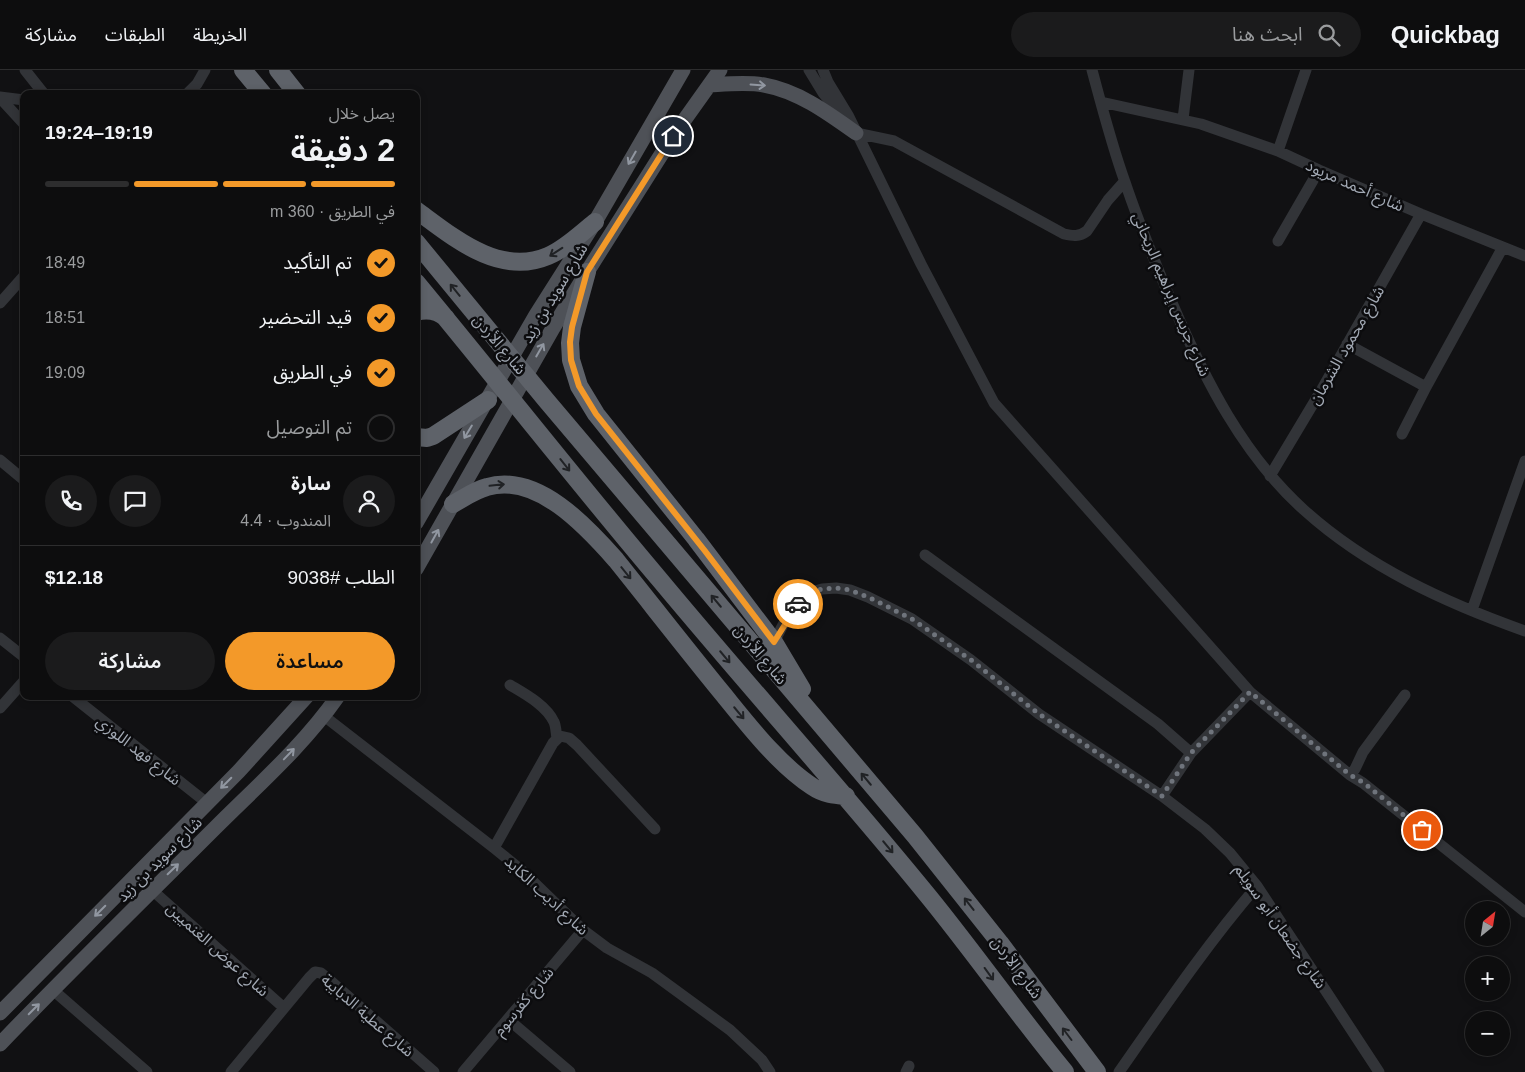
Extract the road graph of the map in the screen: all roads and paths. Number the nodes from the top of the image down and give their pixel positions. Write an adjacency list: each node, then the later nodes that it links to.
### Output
1 (25, 70): 13 (street)
2 (205, 70): 14 (street)
3 (243, 70): 15 (highway)
4 (278, 70): 16 (highway)
5 (683, 70): 28 (main road, شارع سويد بن زيد, one-way to 28)
6 (720, 70): 12 (main road, شارع سويد بن زيد)
7 (809, 70): 22 (street)
8 (823, 70): 22 (street)
9 (1092, 70): 19 (street, شارع جريس إبراهيم الريحاني)
10 (1189, 70): 20 (street)
11 (1306, 70): 23 (street)
12 (710, 84): 22 (main road, one-way to 22); 33 (main road, شارع سويد بن زيد)
13 (41, 90)
14 (191, 90)
15 (260, 90)
16 (294, 90)
17 (0, 98): 18 (street); 21 (street)
18 (20, 100)
19 (1101, 102): 20 (street, شارع أحمد مريود); 25 (street, شارع جريس إبراهيم الريحاني)
20 (1183, 119): 23 (street, شارع أحمد مريود)
21 (20, 120)
22 (856, 132): 25 (street); 60 (street)
23 (1278, 151): 24 (street, شارع أحمد مريود)
24 (1319, 170): 27 (street, شارع أحمد مريود); 29 (street)
25 (1124, 182): 46 (street, شارع جريس إبراهيم الريحاني)
26 (420, 213): 28 (highway, one-way to 26)
27 (1421, 214): 31 (street, شارع أحمد مريود); 39 (street, شارع محمود الشرمان)
28 (594, 222): 41 (main road, شارع سويد بن زيد)
29 (1278, 241)
30 (420, 247): 57 (highway, شارع الأردن, one-way to 30)
31 (1503, 247): 32 (street, شارع أحمد مريود); 40 (street)
32 (1525, 256)
33 (587, 272): 48 (main road, شارع سويد بن زيد, one-way to 33); 55 (highway)
34 (20, 285): 36 (street)
35 (420, 287): 38 (highway, شارع الأردن)
36 (0, 303)
37 (420, 311): 38 (highway)
38 (448, 321): 71 (highway, شارع الأردن, one-way to 71)
39 (1347, 344): 40 (street); 46 (street, شارع محمود الشرمان)
40 (1426, 387): 42 (street)
41 (490, 395): 43 (highway); 49 (main road, شارع سويد بن زيد, one-way to 49)
42 (1402, 434)
43 (420, 437)
44 (0, 460): 47 (street)
45 (1525, 461): 52 (street)
46 (1270, 476): 52 (street, شارع جريس إبراهيم الريحاني)
47 (20, 477)
48 (453, 504): 51 (main road, شارع سويد بن زيد, one-way to 48); 71 (highway, one-way to 71)
49 (420, 516)
50 (925, 555): 68 (street)
51 (420, 561)
52 (1472, 610): 53 (street, شارع جريس إبراهيم الريحاني)
53 (1525, 631)
54 (0, 638): 56 (street)
55 (774, 642): 57 (street, شارع جضعان أبو سويلم); 69 (highway); 72 (street, شارع جضعان أبو سويلم)
56 (20, 654)
57 (766, 660): 69 (highway, شارع الأردن)
58 (510, 685): 67 (street)
59 (20, 686): 65 (street)
60 (1250, 692): 68 (street); 70 (street)
61 (1405, 694): 70 (street)
62 (77, 700): 73 (street, شارع فهد اللوزي)
63 (303, 700): 73 (main road, شارع سويد بن زيد, one-way to 73)
64 (335, 700): 66 (main road, شارع سويد بن زيد)
65 (0, 708)
66 (324, 716): 75 (street, شارع أديب الكايد); 77 (main road, شارع سويد بن زيد, one-way to 66)
67 (557, 738): 74 (street); 75 (street)
68 (1191, 753): 72 (street)
69 (846, 754): 92 (highway, شارع الأردن, one-way to 69)
70 (1350, 775): 78 (street)
71 (846, 796): 91 (highway, شارع الأردن, one-way to 91)
72 (1162, 796): 76 (street, شارع جضعان أبو سويلم)
73 (207, 803): 82 (main road, شارع سويد بن زيد, one-way to 82)
74 (655, 829)
75 (494, 848): 79 (street, شارع أديب الكايد)
76 (1257, 886): 93 (street); 94 (street, شارع جضعان أبو سويلم)
77 (152, 890): 80 (main road, شارع سويد بن زيد); 81 (street, شارع عوض الغنميين)
78 (1525, 912)
79 (583, 930): 83 (street, شارع كفرسوم); 90 (street, شارع أديب الكايد)
80 (53, 990): 84 (main road, شارع سويد بن زيد, one-way to 80); 85 (street)
81 (284, 1007): 86 (street, شارع عطية الدبايبة); 87 (street, شارع عطية الدبايبة)
82 (0, 1012)
83 (509, 1020): 88 (street, شارع كفرسوم); 89 (street)
84 (0, 1044)
85 (147, 1072)
86 (231, 1072)
87 (434, 1072)
88 (463, 1072)
89 (570, 1072)
90 (770, 1072)
91 (1065, 1072)
92 (1097, 1072)
93 (1119, 1072)
94 (1379, 1072)

